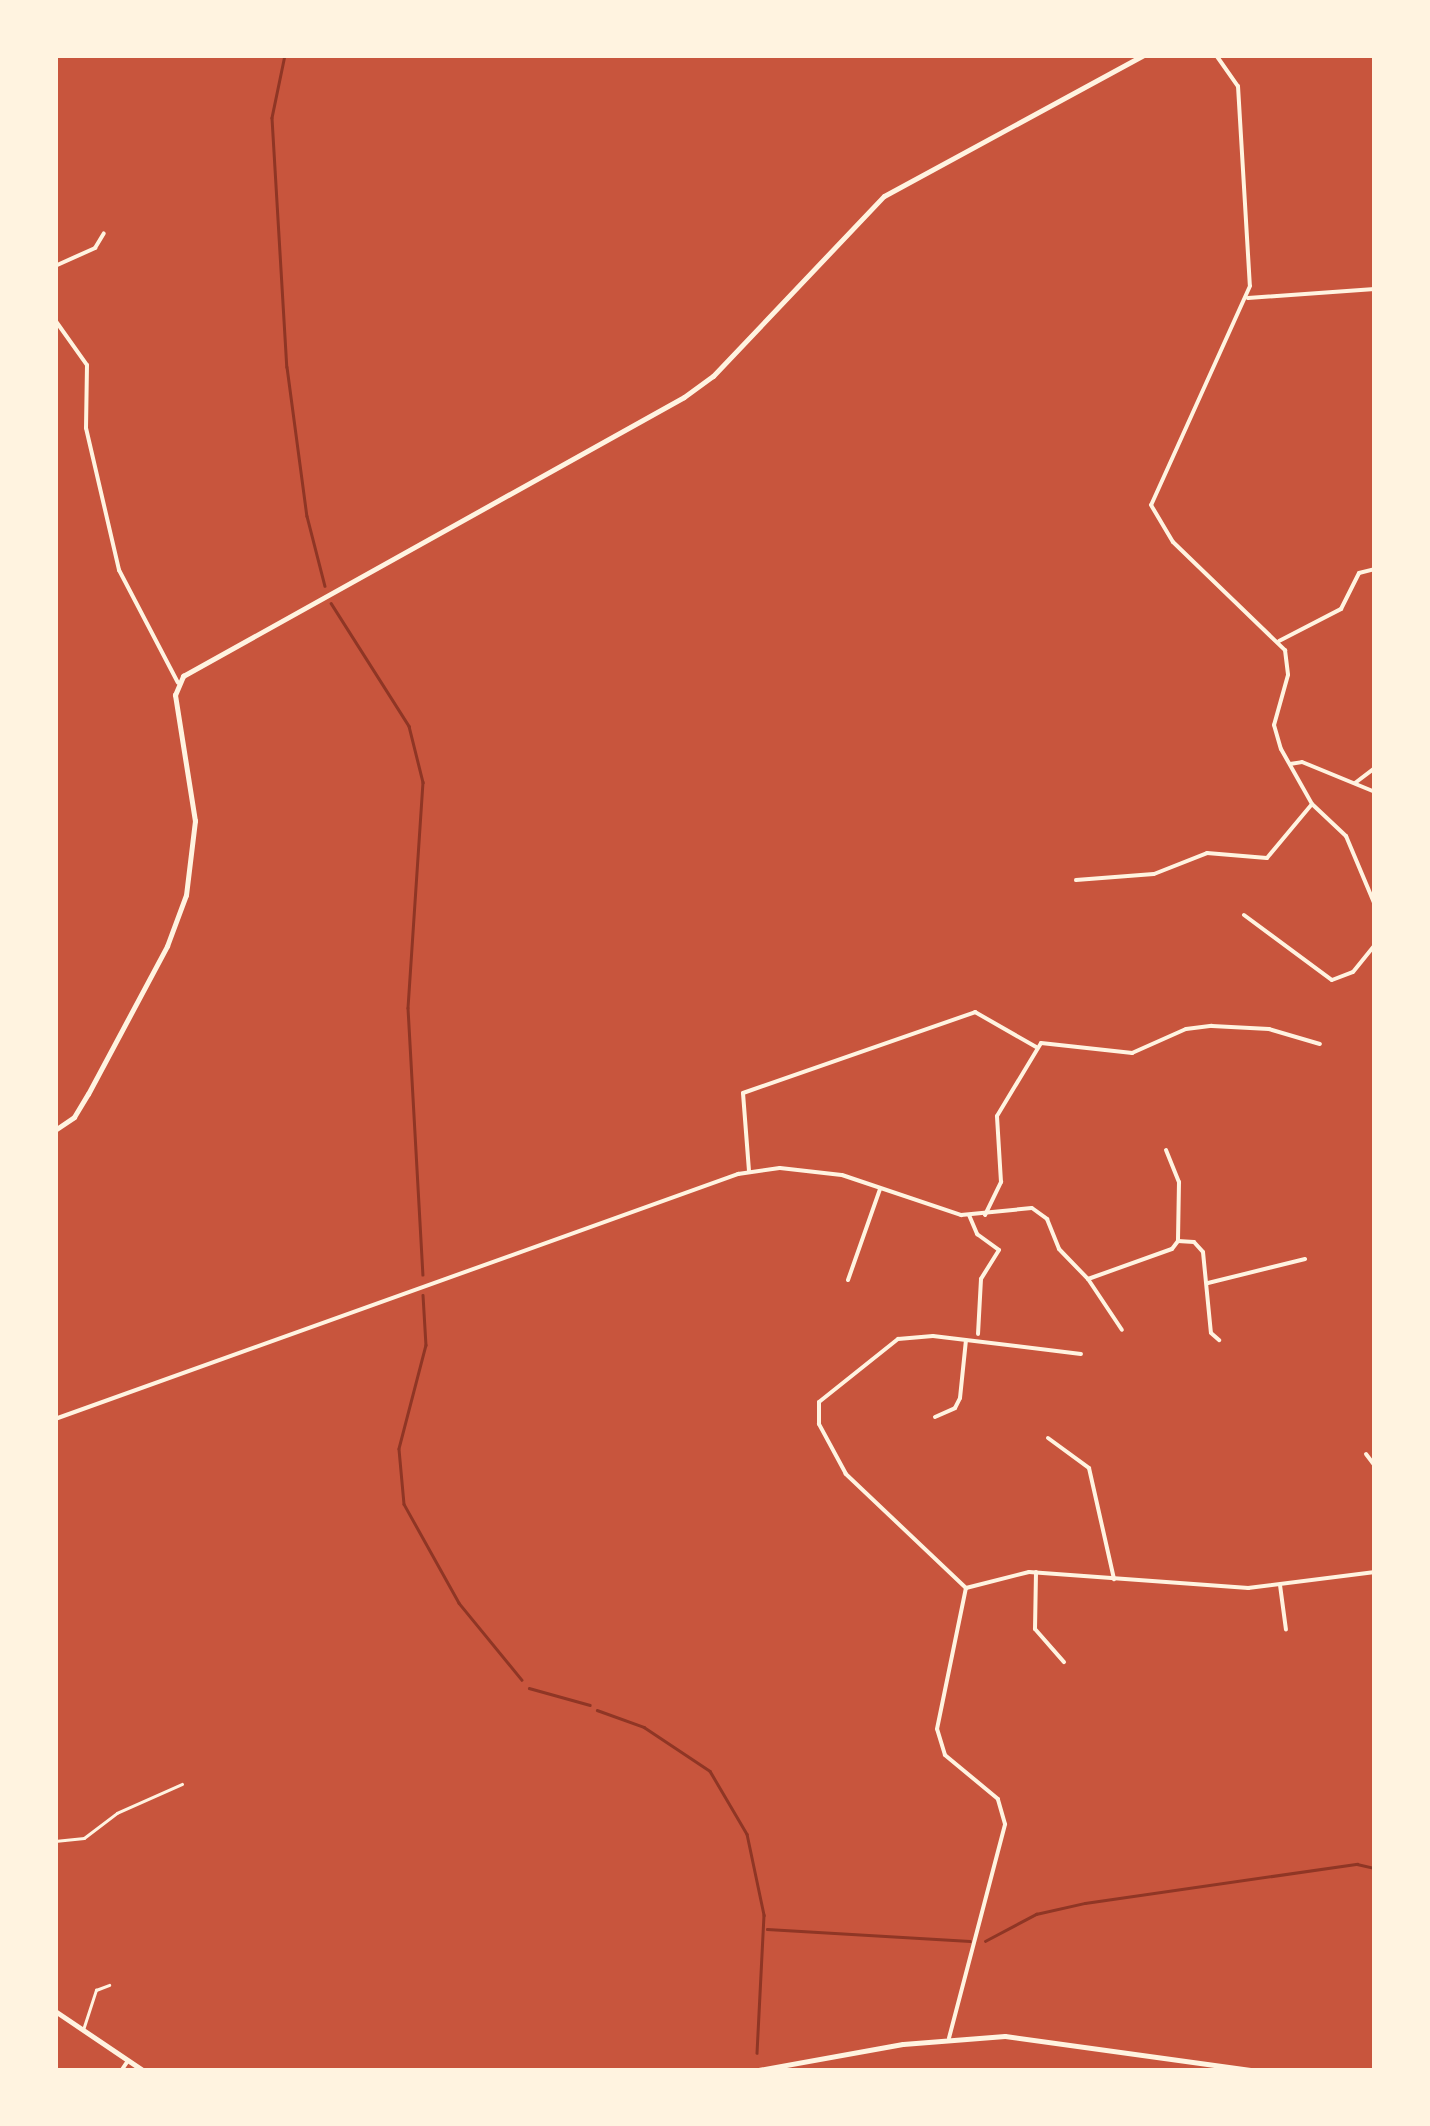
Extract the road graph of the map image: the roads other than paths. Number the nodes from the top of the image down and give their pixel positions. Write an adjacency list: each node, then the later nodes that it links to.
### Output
1 (1144, 55): 10 (street)
2 (1216, 55): 6 (street)
3 (104, 233): 4 (street)
4 (55, 266)
5 (1375, 289): 6 (street)
6 (1248, 298): 9 (street)
7 (55, 320): 10 (street)
8 (1375, 569): 9 (street)
9 (1279, 641): 11 (street)
10 (178, 683): 22 (street)
11 (1290, 764): 13 (street); 15 (street)
12 (1375, 768): 13 (street)
13 (1355, 783): 14 (street)
14 (1375, 792)
15 (1312, 804): 16 (street); 17 (street)
16 (1076, 880)
17 (1375, 905)
18 (1244, 915): 19 (street)
19 (1375, 946)
20 (1320, 1044): 21 (street)
21 (1036, 1047): 24 (street); 27 (street)
22 (55, 1130)
23 (1166, 1150): 28 (street)
24 (749, 1171): 25 (street); 39 (street)
25 (880, 1189): 26 (street); 31 (street)
26 (968, 1215): 27 (street); 34 (street)
27 (986, 1215): 30 (street)
28 (1178, 1241): 30 (street); 32 (street)
29 (1306, 1259): 32 (street)
30 (1088, 1279): 33 (street)
31 (848, 1280)
32 (1208, 1282): 36 (street)
33 (1122, 1330)
34 (978, 1334)
35 (966, 1340): 37 (street); 38 (street); 47 (street)
36 (1219, 1340)
37 (1081, 1354)
38 (935, 1416)
39 (55, 1419)
40 (1048, 1438): 45 (street)
41 (1366, 1454): 42 (street)
42 (1375, 1466)
43 (1036, 1572): 45 (street); 47 (street); 49 (street)
44 (1375, 1572): 46 (street)
45 (1114, 1580): 46 (street)
46 (1280, 1585): 48 (street)
47 (966, 1588): 55 (street)
48 (1286, 1630)
49 (1064, 1662)
50 (182, 1784): 51 (lane)
51 (55, 1840)
52 (109, 1985): 54 (lane)
53 (55, 2011): 54 (street)
54 (82, 2031): 56 (street)
55 (949, 2038): 59 (street); 60 (street)
56 (127, 2062): 57 (street); 58 (street)
57 (121, 2071)
58 (144, 2071)
59 (752, 2071)
60 (1258, 2071)

